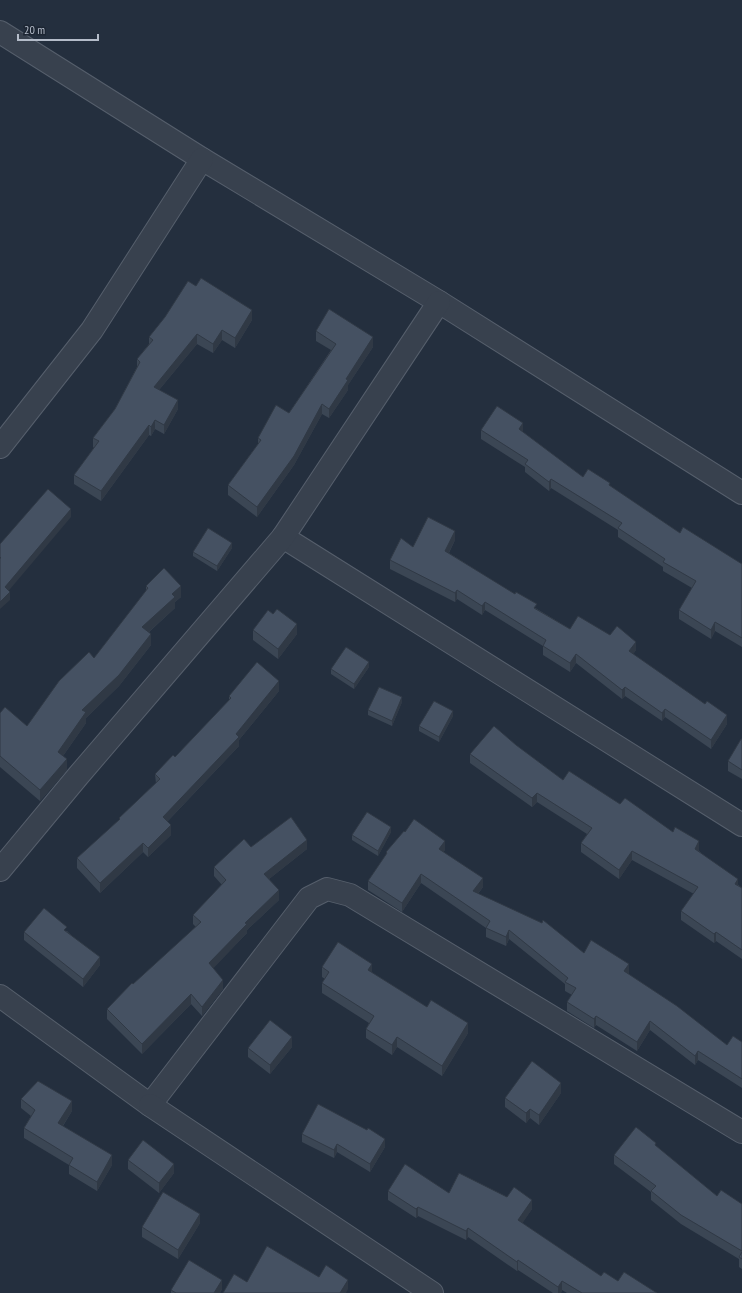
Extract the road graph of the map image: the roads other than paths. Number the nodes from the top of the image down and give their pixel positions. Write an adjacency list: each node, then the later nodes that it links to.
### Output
1 (0, 32): 2 (street)
2 (202, 159): 3 (street); 4 (street)
3 (439, 302): 5 (street); 6 (street)
4 (0, 448)
5 (742, 493)
6 (283, 536): 7 (street); 8 (street)
7 (742, 825)
8 (0, 870)
9 (0, 996): 10 (street)
10 (150, 1105): 11 (street); 12 (street)
11 (742, 1132)
12 (432, 1293)

